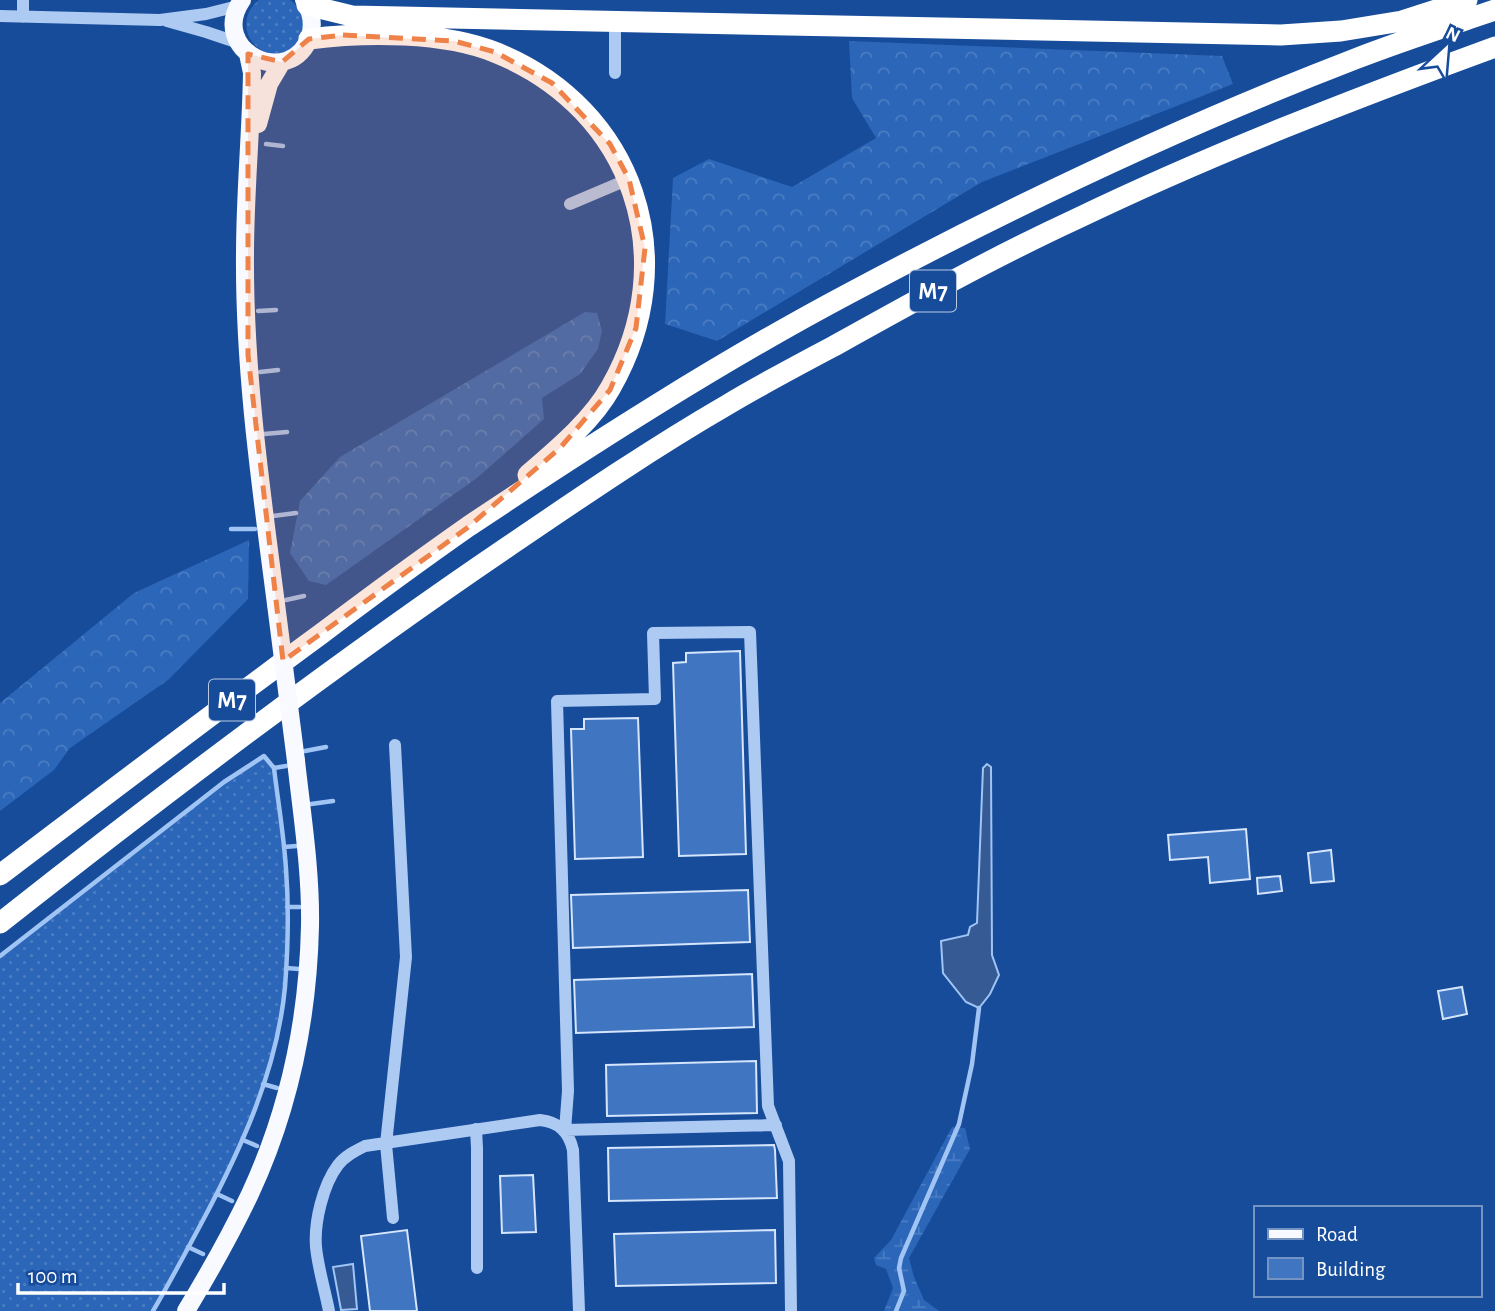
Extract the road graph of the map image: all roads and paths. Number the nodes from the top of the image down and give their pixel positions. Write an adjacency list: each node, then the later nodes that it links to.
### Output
1 (23, 0): 7 (street)
2 (1467, 0): 9 (highway)
3 (305, 2): 9 (highway); 10 (main road)
4 (240, 3): 8 (street); 12 (main road)
5 (1495, 10): 18 (highway, M7)
6 (0, 16): 7 (street)
7 (23, 17): 8 (street)
8 (160, 20): 12 (street)
9 (615, 22): 14 (street)
10 (309, 39): 13 (main road); 16 (highway)
11 (1495, 47): 21 (highway, M7)
12 (243, 49): 13 (main road); 15 (main road)
13 (282, 62): 15 (main road)
14 (615, 73)
15 (247, 172): 28 (main road, bridge)
16 (629, 179): 17 (street); 18 (highway)
17 (570, 204)
18 (467, 528): 20 (highway, M7)
19 (395, 745): 25 (street)
20 (0, 875)
21 (0, 923)
22 (776, 1125): 24 (street); 24 (street); 31 (street)
23 (475, 1129): 24 (street); 25 (street); 27 (street)
24 (565, 1130): 30 (street)
25 (386, 1144): 26 (street); 29 (street)
26 (393, 1217)
27 (478, 1268)
28 (186, 1311)
29 (330, 1311)
30 (579, 1311)
31 (790, 1311)

